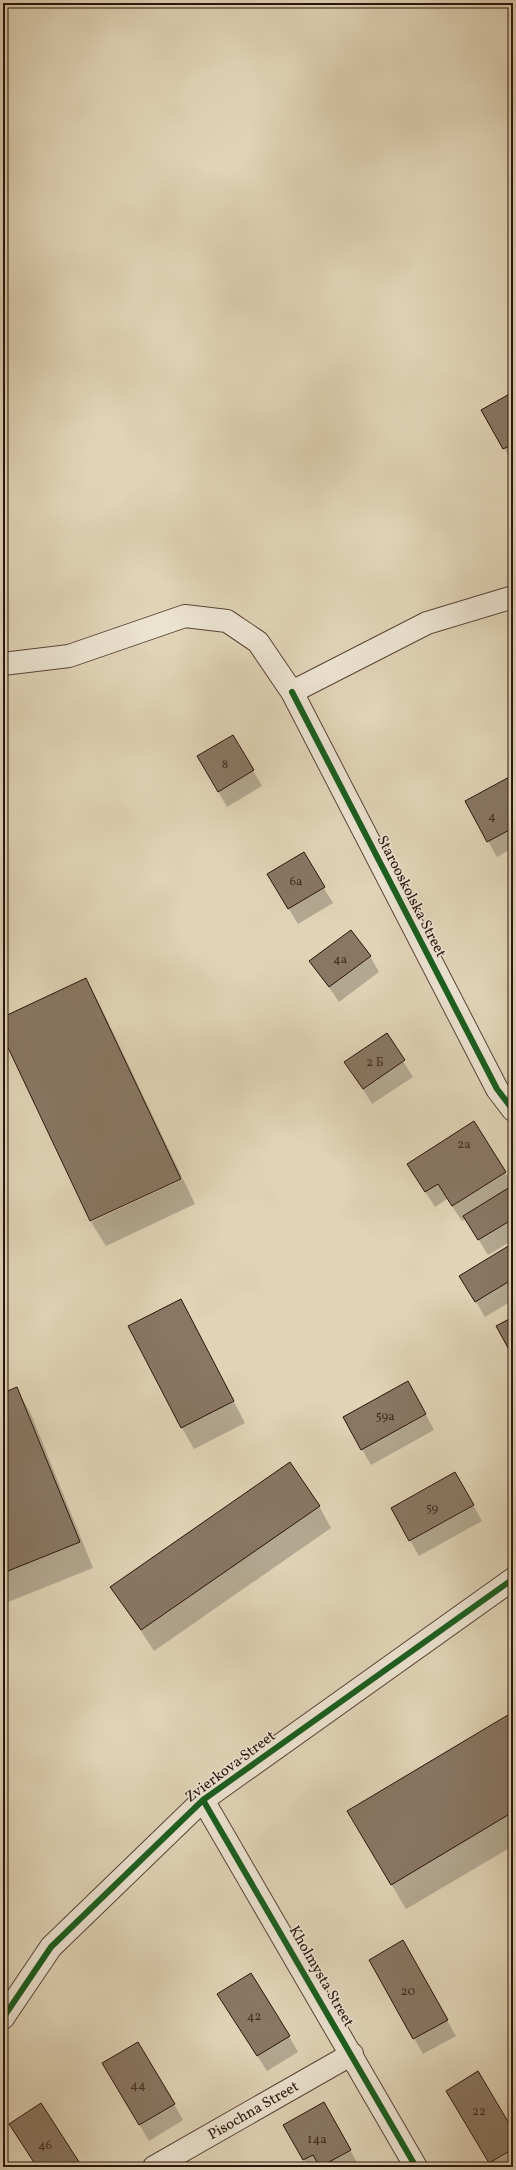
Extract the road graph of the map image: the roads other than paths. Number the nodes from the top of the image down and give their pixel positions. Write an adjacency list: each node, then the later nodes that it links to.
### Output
1 (513, 597): 3 (street)
2 (3, 664): 3 (street, Starooskolska Street)
3 (292, 692): 4 (street, Starooskolska Street)
4 (513, 1110)
5 (513, 1580): 6 (street, Zvierkova Street)
6 (203, 1800): 7 (street, Zvierkova Street); 8 (street, Kholmysta Street)
7 (3, 2018)
8 (352, 2054): 9 (street, Pisochna Street); 10 (street, Kholmysta Street)
9 (154, 2167)
10 (416, 2167)

